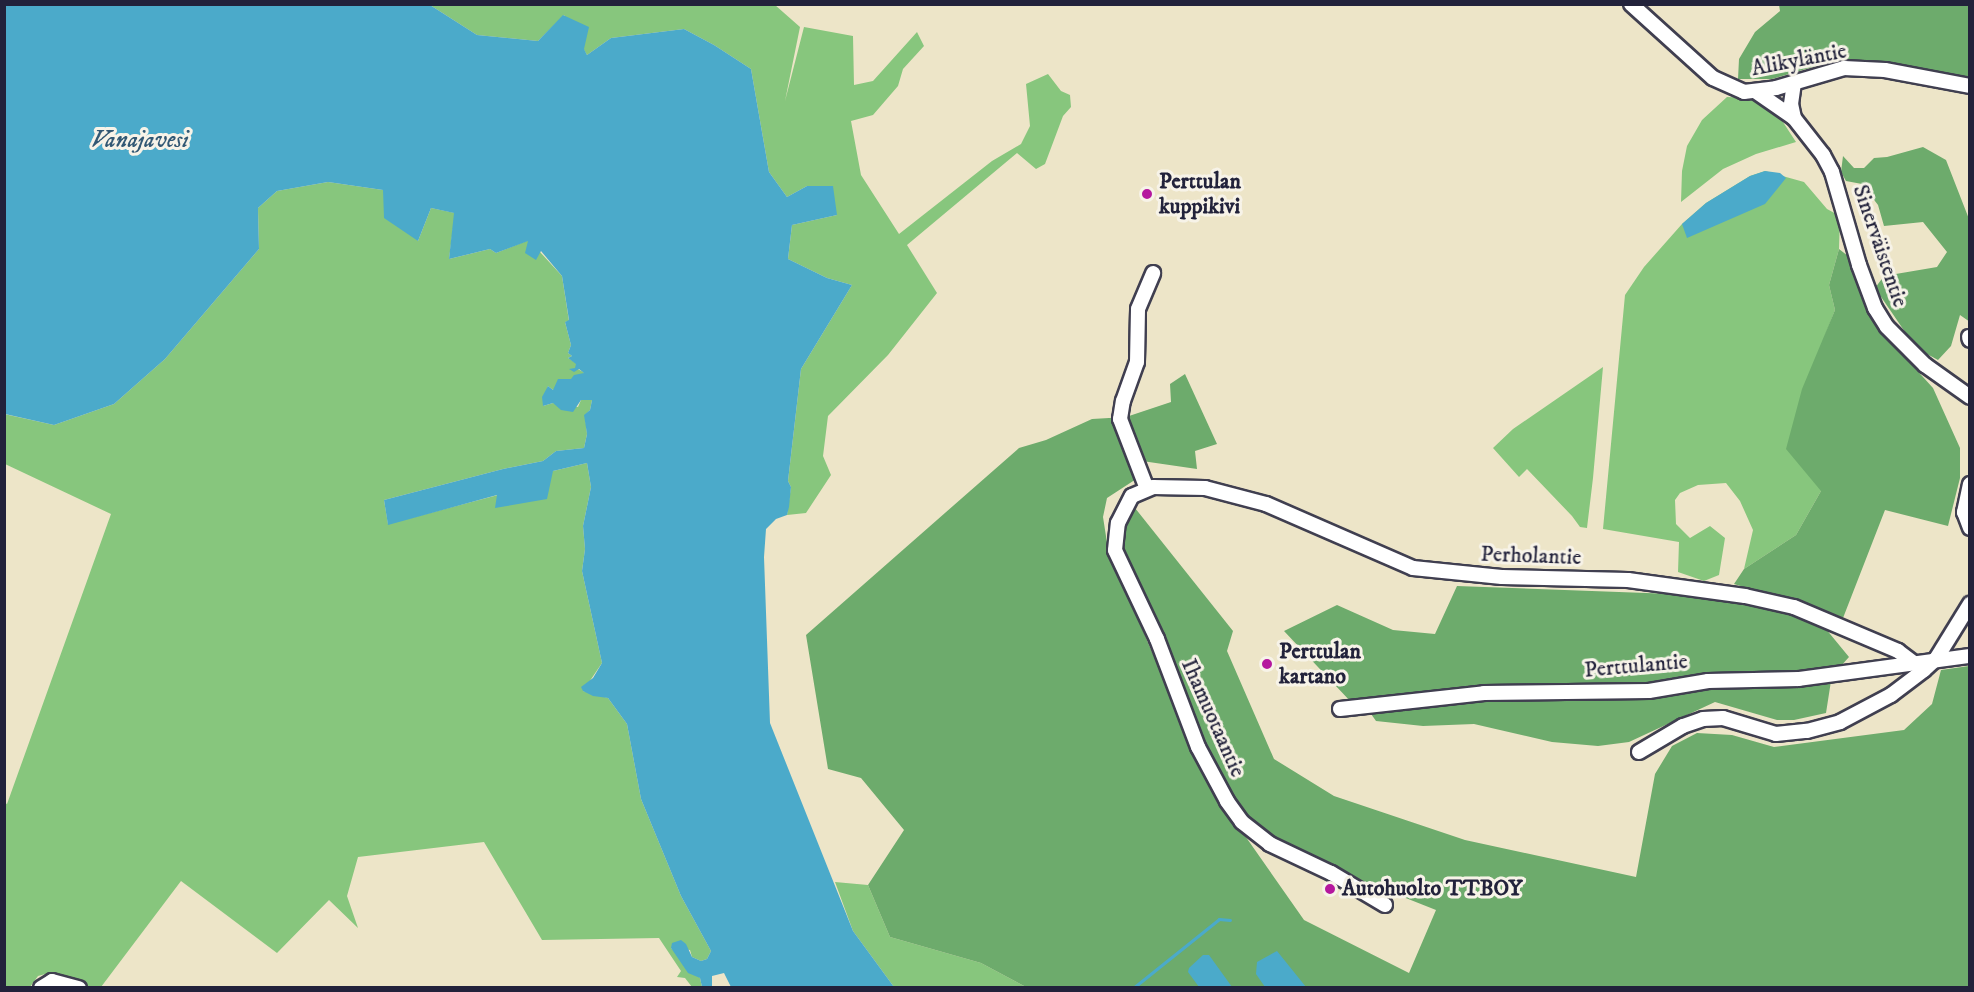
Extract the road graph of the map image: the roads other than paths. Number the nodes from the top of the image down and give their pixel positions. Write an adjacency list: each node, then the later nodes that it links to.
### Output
1 (1631, 4): 4 (street, Alikyläntie)
2 (1794, 82): 3 (street, Alikyläntie); 4 (street, Alikyläntie); 5 (street)
3 (1970, 86)
4 (1755, 91): 5 (street, Sinerväistentie)
5 (1794, 118): 7 (street, Sinerväistentie)
6 (1153, 273): 9 (street)
7 (1970, 397)
8 (1970, 484): 10 (street)
9 (1146, 489): 14 (street, Perholantie); 17 (street, Ihamuotaantie)
10 (1970, 528)
11 (1970, 604): 13 (street)
12 (1970, 656): 13 (street, Perttulantie)
13 (1936, 659): 14 (street, Perttulantie); 16 (street)
14 (1914, 663): 15 (street, Perttulantie)
15 (1340, 708)
16 (1639, 752)
17 (1384, 905)
18 (41, 987): 19 (street)
19 (79, 987)

